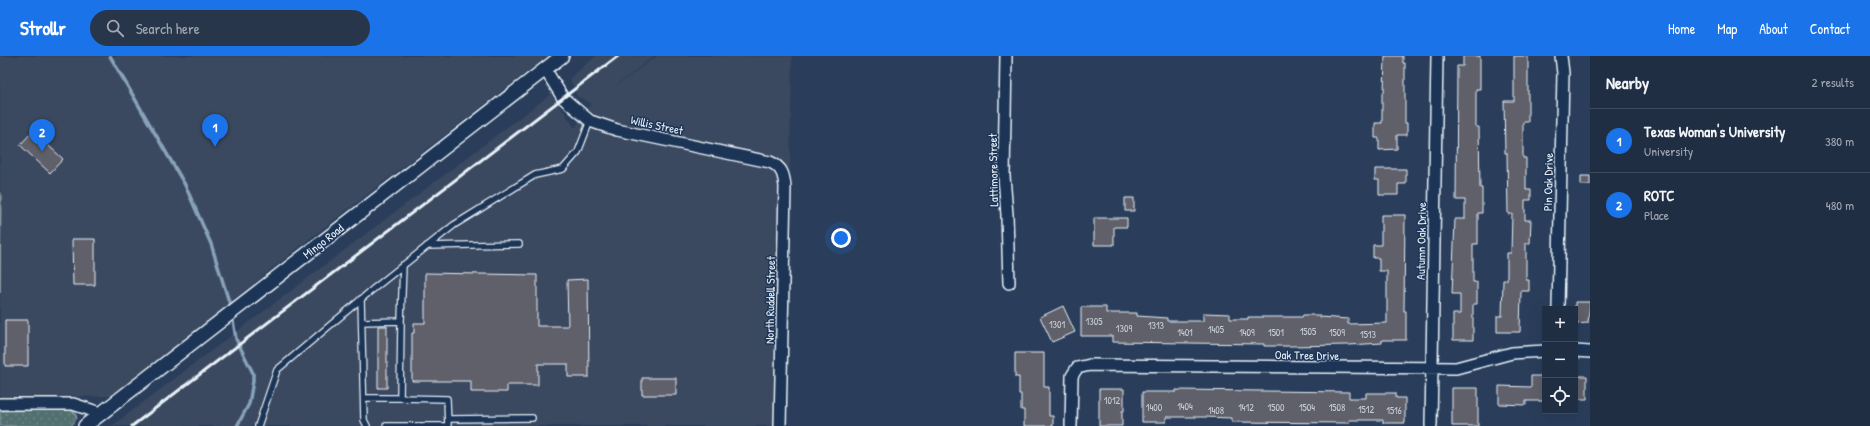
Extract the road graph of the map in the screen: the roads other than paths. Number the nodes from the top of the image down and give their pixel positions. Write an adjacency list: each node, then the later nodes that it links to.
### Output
1 (562, 56): 5 (street, Mingo Road)
2 (1006, 56): 11 (street, Lattimore Street)
3 (1437, 56): 19 (street, Autumn Oak Drive)
4 (1561, 56): 13 (street, Pin Oak Drive)
5 (544, 69): 6 (street, Willis Street); 23 (street, Mingo Road)
6 (590, 121): 7 (street, Willis Street); 9 (lane)
7 (784, 174): 31 (street, North Ruddell Street)
8 (519, 244): 9 (lane)
9 (427, 246): 10 (lane)
10 (403, 265): 12 (lane); 14 (lane)
11 (1009, 283)
12 (361, 299): 15 (lane); 27 (lane)
13 (1558, 306)
14 (401, 321): 15 (lane); 21 (lane)
15 (362, 322): 20 (lane)
16 (1542, 351): 19 (street, Oak Tree Drive)
17 (1578, 351): 18 (street)
18 (1590, 352)
19 (1433, 368): 32 (street, Oak Tree Drive); 33 (street, Autumn Oak Drive)
20 (364, 398): 21 (lane); 28 (lane)
21 (400, 398): 25 (lane)
22 (0, 404): 23 (street)
23 (100, 413): 26 (street, Mingo Road)
24 (532, 418): 25 (lane)
25 (448, 419): 30 (lane)
26 (84, 426)
27 (258, 426)
28 (367, 426)
29 (386, 426): 30 (lane)
30 (448, 426)
31 (780, 426)
32 (1071, 426)
33 (1431, 426)

